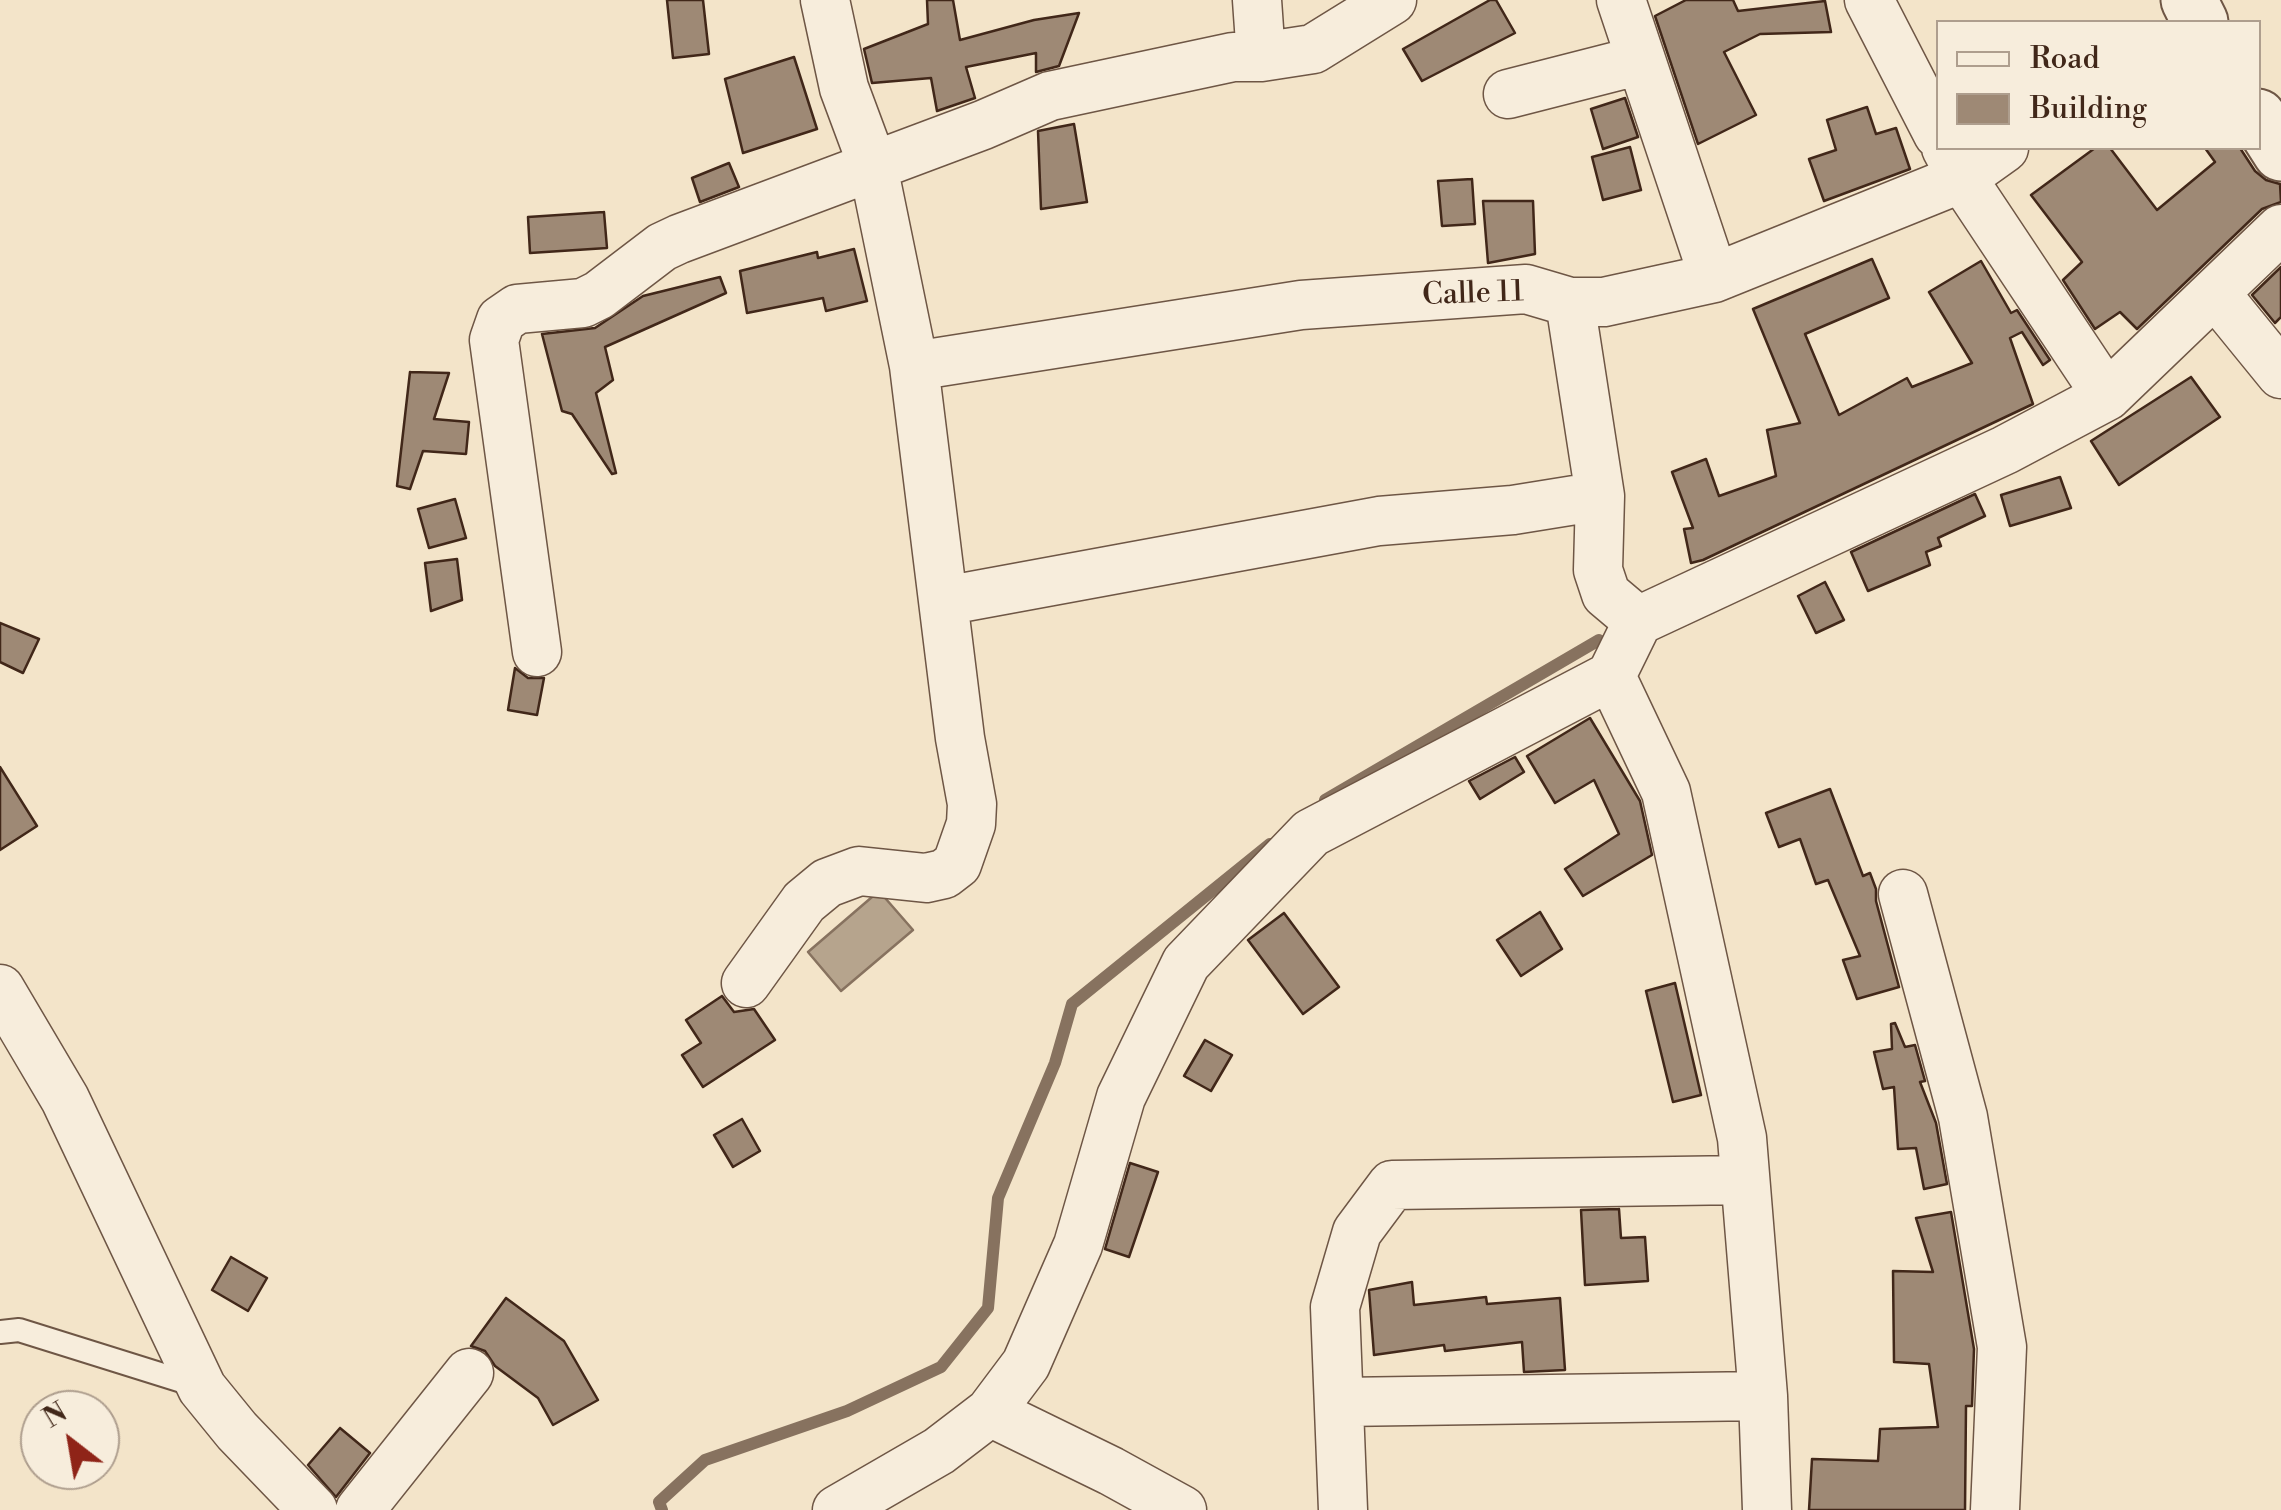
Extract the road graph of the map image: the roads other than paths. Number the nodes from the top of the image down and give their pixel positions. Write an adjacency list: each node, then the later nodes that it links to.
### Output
1 (825, 0): 14 (street)
2 (1257, 0): 6 (street)
3 (1392, 0): 6 (street)
4 (1621, 0): 7 (street)
5 (1870, 0): 10 (street)
6 (1261, 57): 14 (street)
7 (1641, 60): 8 (street); 16 (street)
8 (1508, 94)
9 (2261, 122): 12 (street)
10 (1936, 130)
11 (1997, 150): 13 (street, Calle 11)
12 (2281, 153)
13 (1954, 163): 16 (street, Calle 11); 21 (street)
14 (873, 166): 19 (street); 25 (street)
15 (2281, 229): 17 (street)
16 (1714, 278): 18 (street, Calle 11)
17 (2215, 292): 20 (street); 21 (street)
18 (1570, 302): 19 (street, Calle 11); 22 (street)
19 (914, 366): 23 (street)
20 (2281, 374)
21 (2107, 396): 24 (street)
22 (1600, 496): 23 (street); 24 (street)
23 (944, 601): 28 (street)
24 (1638, 621): 26 (street)
25 (537, 652)
26 (1611, 676): 30 (street); 36 (street)
27 (1903, 894): 43 (street)
28 (746, 982)
29 (0, 989): 33 (street)
30 (1745, 1180): 34 (street); 35 (street)
31 (0, 1332): 33 (lane)
32 (469, 1373): 38 (street)
33 (202, 1388): 37 (street)
34 (1763, 1396): 35 (street); 42 (street)
35 (1340, 1402): 41 (street)
36 (990, 1412): 39 (street); 40 (street)
37 (314, 1510)
38 (360, 1510)
39 (837, 1510)
40 (1182, 1510)
41 (1342, 1510)
42 (1767, 1510)
43 (1995, 1510)

